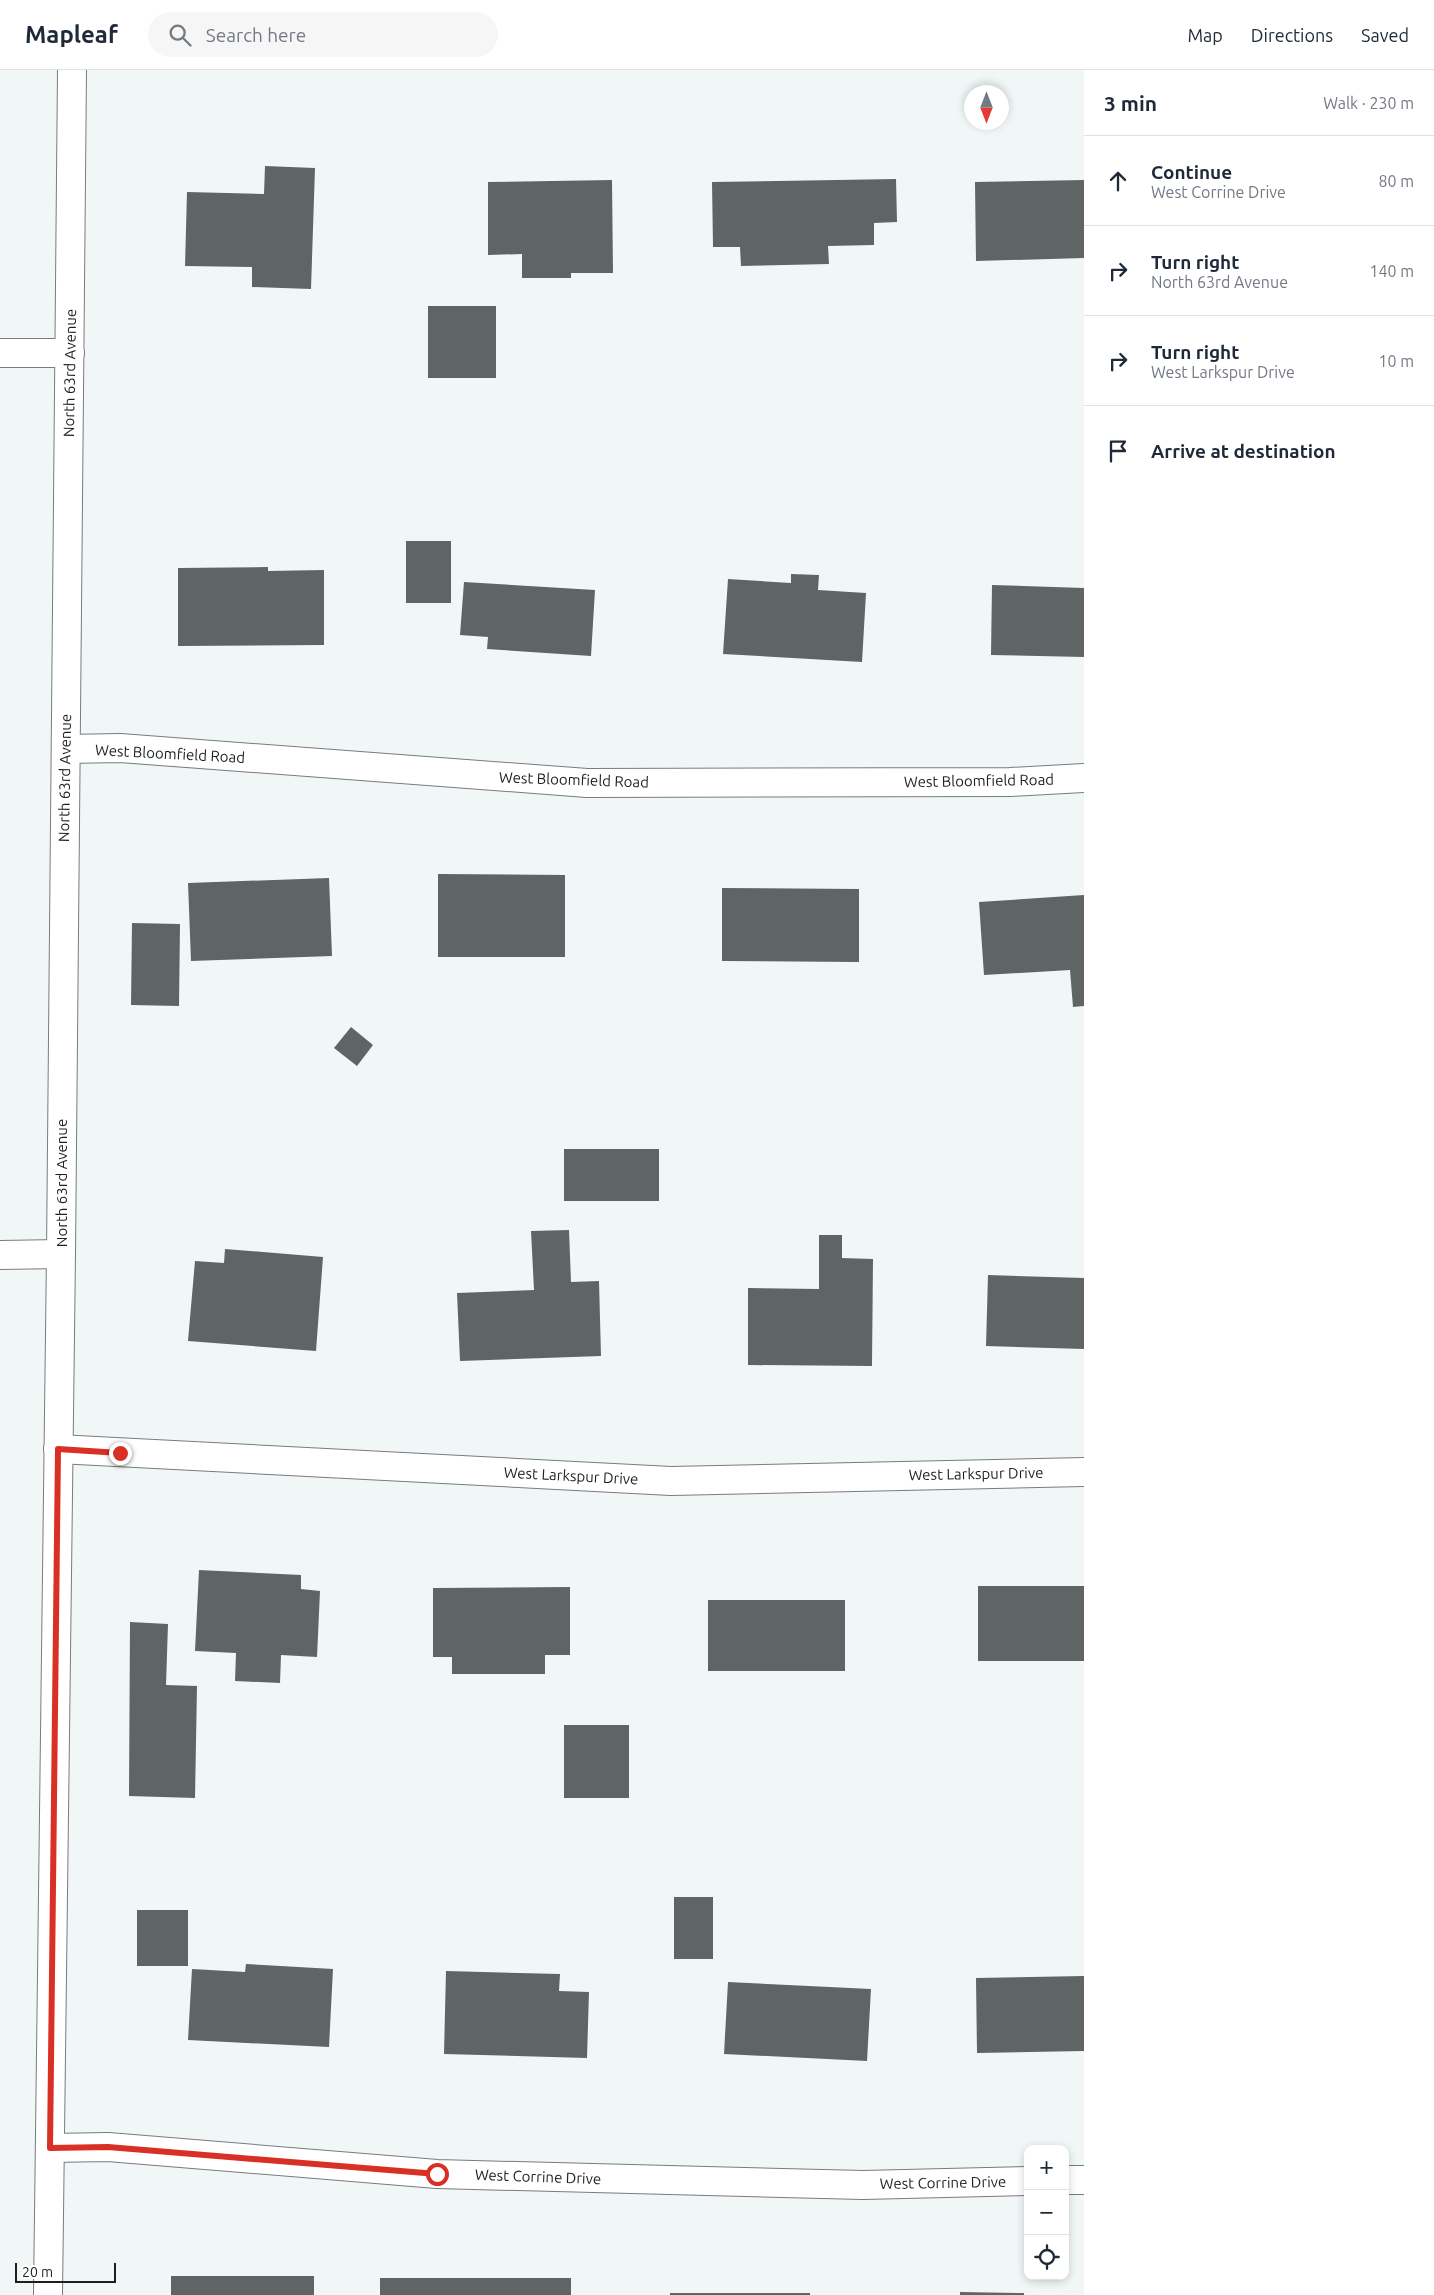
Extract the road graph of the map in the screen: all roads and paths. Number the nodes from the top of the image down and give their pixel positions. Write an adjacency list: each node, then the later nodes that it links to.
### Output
1 (72, 70): 3 (street, North 63rd Avenue)
2 (0, 353): 3 (street)
3 (70, 353): 4 (street, North 63rd Avenue)
4 (66, 749): 5 (street, West Bloomfield Road); 6 (street, North 63rd Avenue)
5 (1084, 778)
6 (61, 1254): 7 (street); 8 (street, North 63rd Avenue)
7 (0, 1255)
8 (58, 1449): 9 (street, West Larkspur Drive); 10 (street, North 63rd Avenue)
9 (1084, 1472)
10 (50, 2148): 13 (street, West Corrine Drive); 14 (street, North 63rd Avenue)
11 (1069, 2180): 12 (street)
12 (1084, 2180)
13 (1024, 2181)
14 (48, 2295)

